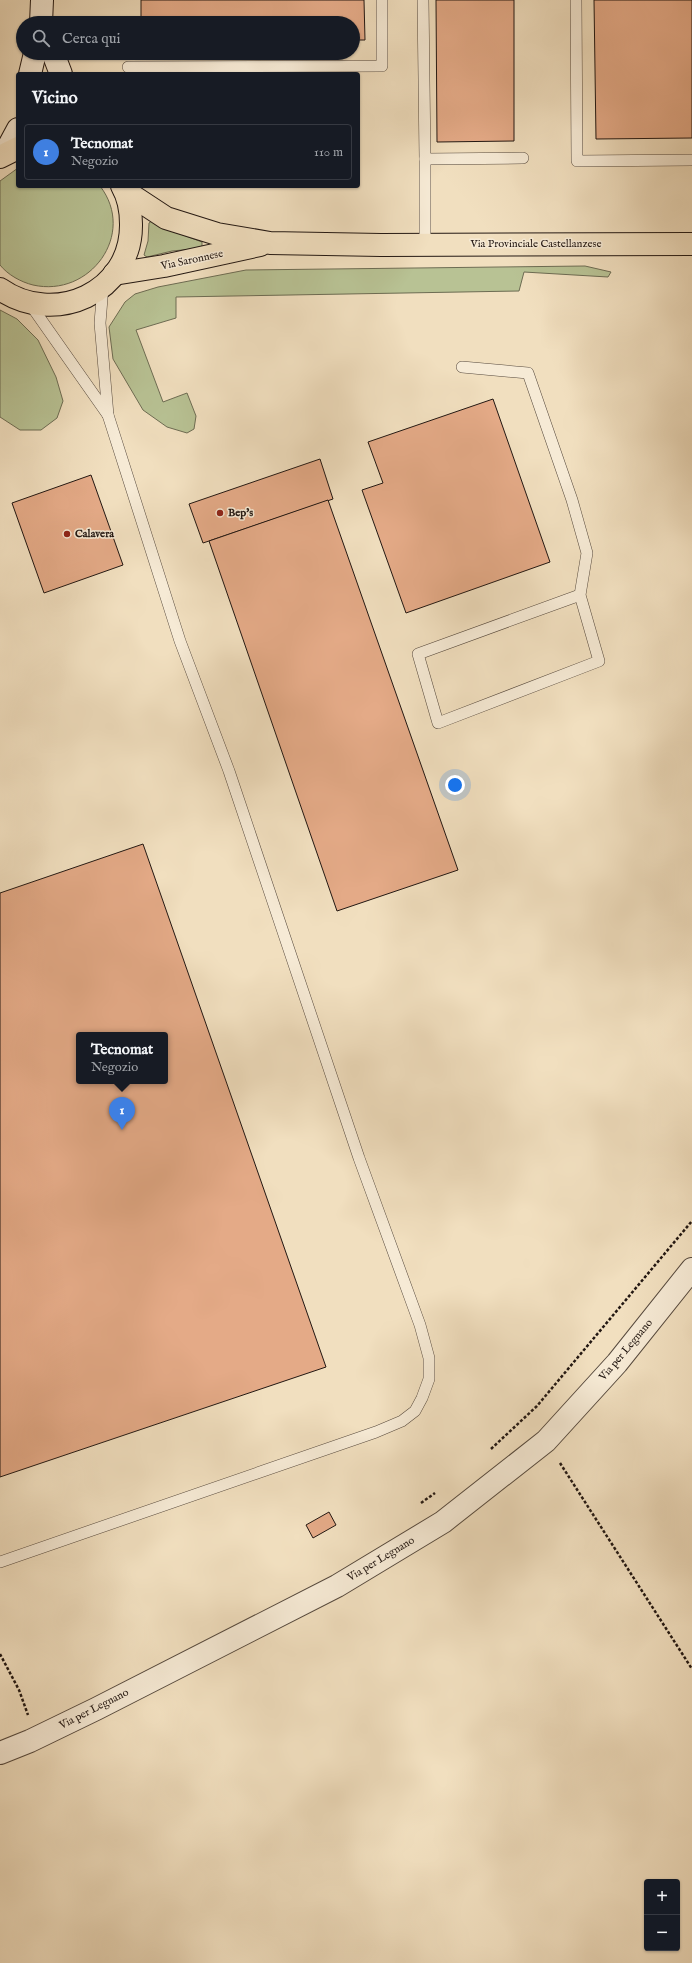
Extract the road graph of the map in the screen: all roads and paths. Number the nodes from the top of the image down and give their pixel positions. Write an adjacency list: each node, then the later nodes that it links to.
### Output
1 (42, 0): 5 (street)
2 (382, 0): 8 (lane)
3 (423, 0): 14 (lane)
4 (576, 0): 15 (lane)
5 (41, 16)
6 (33, 60): 9 (street)
7 (56, 60): 10 (street)
8 (128, 68)
9 (30, 72)
10 (60, 72)
11 (16, 134): 12 (street)
12 (8, 153)
13 (523, 158): 14 (lane)
14 (425, 159): 18 (lane)
15 (692, 160)
16 (124, 188): 17 (main road, Via Saronnese); 21 (main road)
17 (270, 243): 20 (main road, Via Saronnese); 21 (main road, Via Saronnese)
18 (425, 244): 19 (main road, Via Provinciale Castellanzese); 20 (main road, Via Provinciale Castellanzese)
19 (692, 244)
20 (381, 245)
21 (109, 280): 23 (main road); 25 (lane)
22 (0, 289): 23 (main road)
23 (30, 304): 25 (lane)
24 (462, 367): 26 (lane)
25 (108, 415): 33 (lane)
26 (580, 595): 26 (lane)
27 (692, 1221): 30 (path)
28 (692, 1269): 29 (street, Via per Legnano)
29 (546, 1441): 35 (path); 37 (street, Via per Legnano)
30 (490, 1450)
31 (439, 1490): 32 (path)
32 (415, 1507)
33 (0, 1562)
34 (0, 1654): 36 (path)
35 (692, 1669)
36 (35, 1714)
37 (0, 1753)

